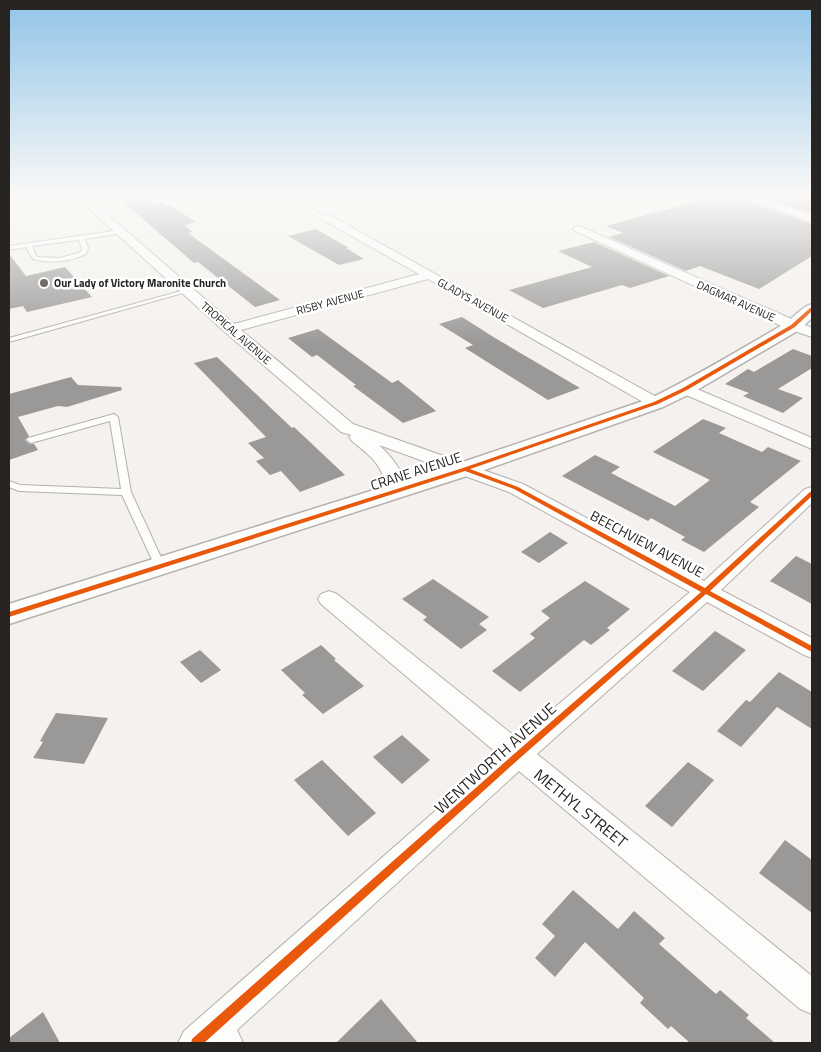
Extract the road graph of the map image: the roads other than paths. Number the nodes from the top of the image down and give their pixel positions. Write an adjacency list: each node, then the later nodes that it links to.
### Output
1 (29, 246): 2 (lane)
2 (84, 246)
3 (136, 246): 7 (street, TROPICAL AVENUE)
4 (378, 246): 6 (street, GLADYS AVENUE)
5 (617, 246): 9 (street, DAGMAR AVENUE)
6 (429, 275): 10 (street, RISBY AVENUE); 14 (street, GLADYS AVENUE)
7 (187, 291): 10 (street, TROPICAL AVENUE); 12 (lane)
8 (812, 309): 9 (street, CRANE AVENUE)
9 (793, 326): 11 (street, DAGMAR AVENUE); 13 (street, CRANE AVENUE)
10 (230, 329): 15 (street, TROPICAL AVENUE)
11 (812, 333)
12 (9, 340)
13 (685, 389): 14 (street, CRANE AVENUE); 17 (street)
14 (656, 403): 18 (street, CRANE AVENUE)
15 (347, 428): 18 (street, TROPICAL AVENUE); 21 (street, TROPICAL AVENUE)
16 (31, 440): 20 (lane)
17 (812, 444)
18 (465, 469): 21 (street, CRANE AVENUE); 24 (street, BEECHVIEW AVENUE)
19 (9, 484): 20 (lane)
20 (126, 492): 23 (lane)
21 (394, 492): 23 (street, CRANE AVENUE)
22 (812, 493): 24 (street, WENTWORTH AVENUE)
23 (160, 566): 26 (street, CRANE AVENUE)
24 (707, 590): 27 (street, BEECHVIEW AVENUE); 28 (street, WENTWORTH AVENUE)
25 (329, 599): 28 (street, METHYL STREET)
26 (9, 614)
27 (812, 649)
28 (517, 756): 29 (street, METHYL STREET); 30 (street, WENTWORTH AVENUE)
29 (812, 997)
30 (211, 1038)

